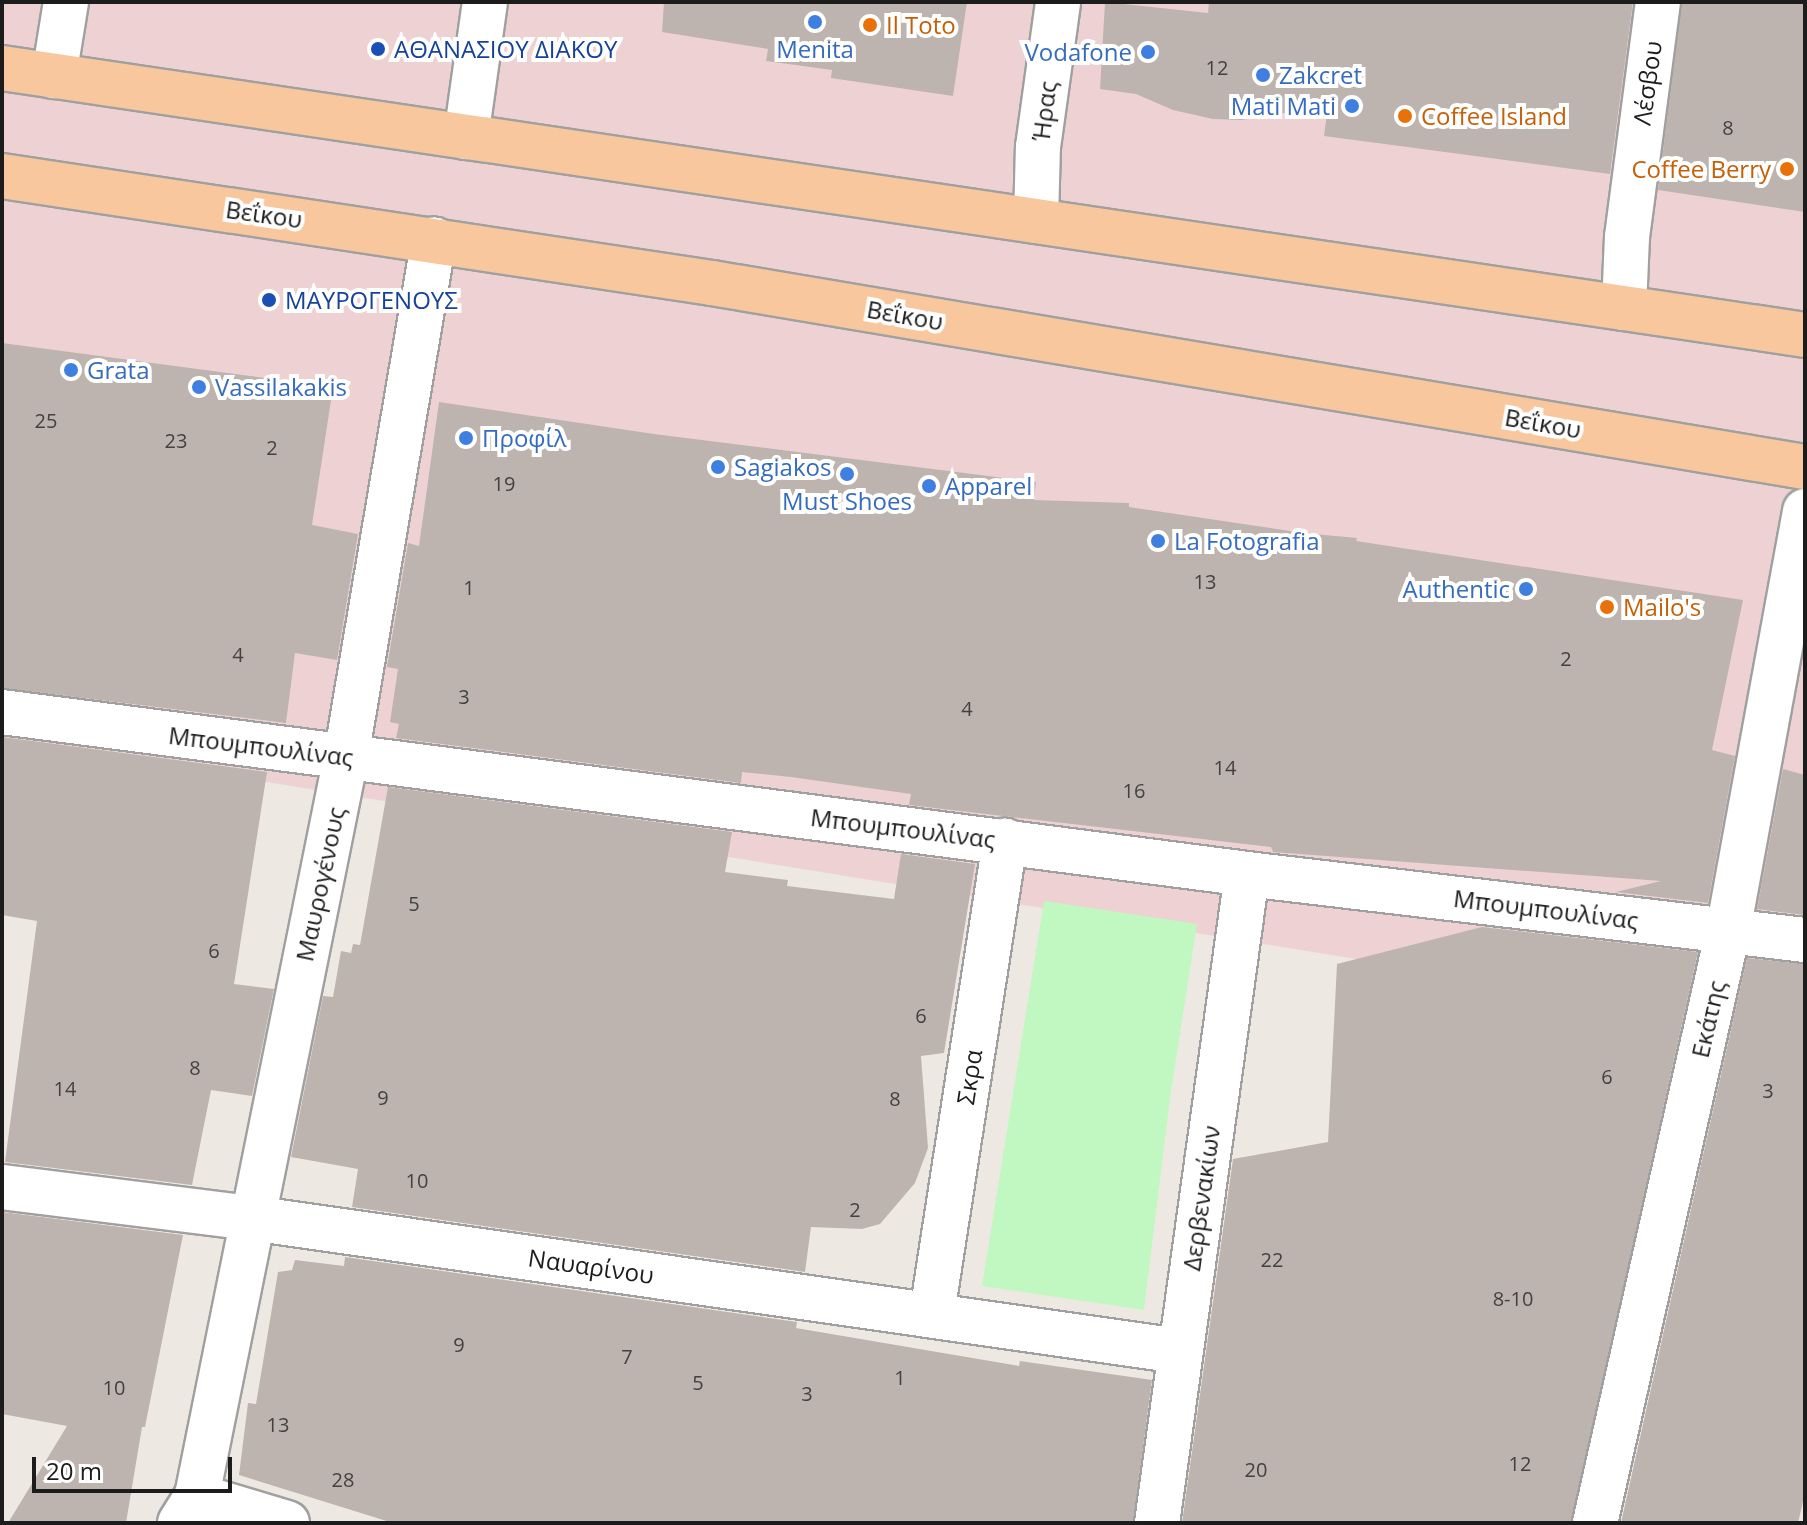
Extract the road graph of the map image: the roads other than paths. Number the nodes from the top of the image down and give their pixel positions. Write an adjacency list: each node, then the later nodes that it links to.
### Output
1 (66, 2): 6 (street)
2 (485, 2): 7 (street)
3 (1058, 2): 9 (street, Ήρας)
4 (1658, 2): 11 (street, Λέσβου)
5 (2, 68): 6 (main road)
6 (54, 76): 7 (main road)
7 (466, 137): 9 (main road)
8 (2, 176): 10 (main road, Βεΐκου)
9 (1036, 221): 11 (main road)
10 (434, 239): 13 (main road, Βεΐκου); 16 (street, Μαυρογένους)
11 (1624, 308): 12 (main road)
12 (1805, 335)
13 (1805, 467)
14 (1805, 511): 19 (street, Εκάτης)
15 (2, 712): 16 (street, Μπουμπουλίνας)
16 (346, 757): 17 (street, Μπουμπουλίνας); 22 (street, Μαυρογένους)
17 (1005, 841): 18 (street, Μπουμπουλίνας); 23 (street, Σκρα)
18 (1247, 874): 19 (street, Μπουμπουλίνας); 24 (street, Δερβενακίων)
19 (1728, 931): 20 (street, Μπουμπουλίνας); 28 (street, Εκάτης)
20 (1805, 940)
21 (2, 1187): 22 (street, Ναυαρίνου)
22 (251, 1218): 23 (street, Ναυαρίνου); 25 (street, Μαυρογένους)
23 (932, 1313): 24 (street, Ναυαρίνου)
24 (1179, 1351): 27 (street, Δερβενακίων)
25 (189, 1510): 26 (street)
26 (287, 1523)
27 (1157, 1523)
28 (1595, 1523)

